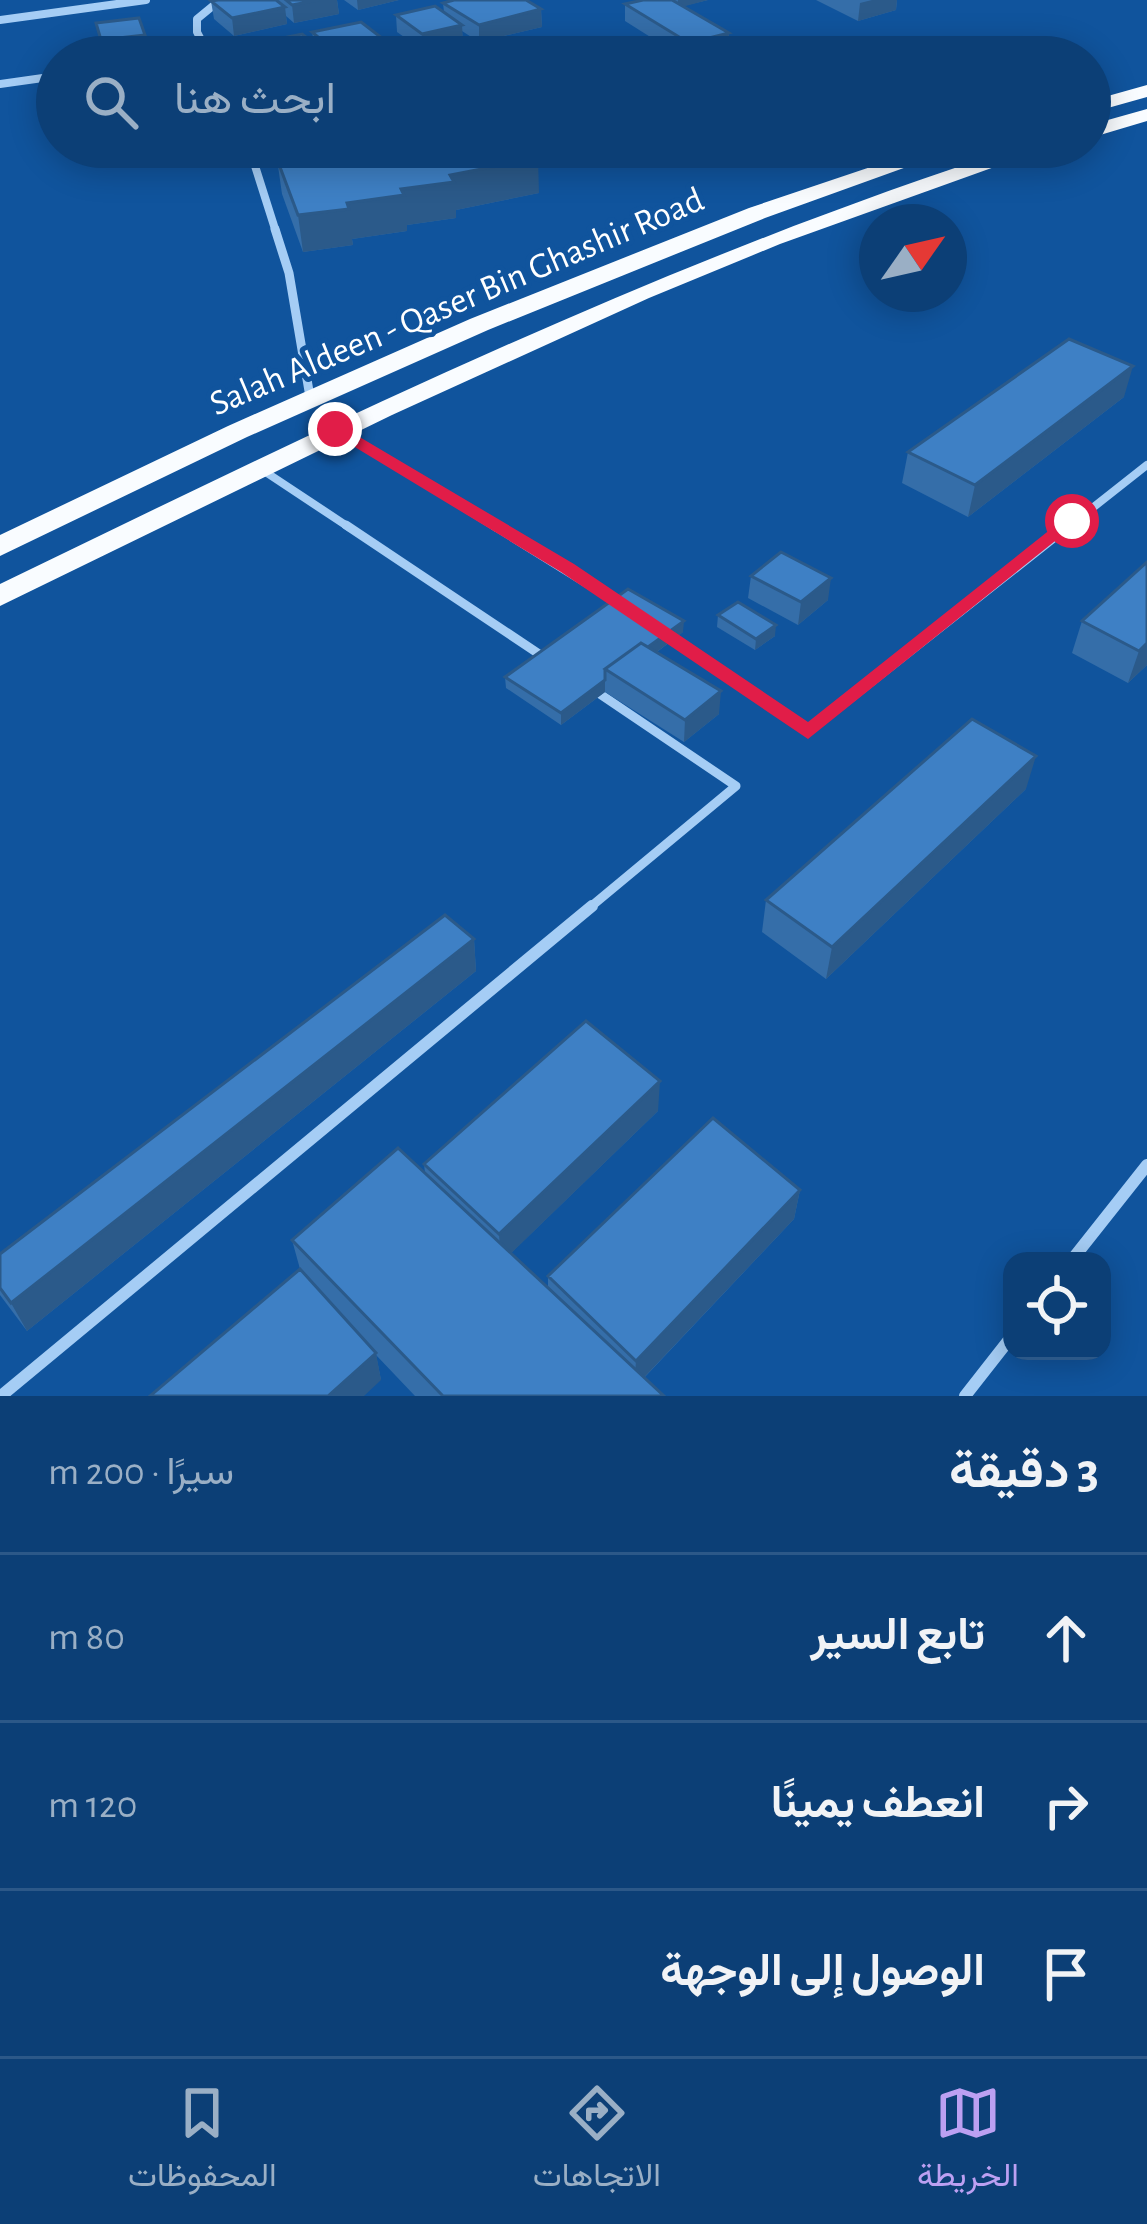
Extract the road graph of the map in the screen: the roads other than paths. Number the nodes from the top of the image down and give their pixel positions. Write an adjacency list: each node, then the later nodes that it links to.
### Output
1 (146, 0): 3 (street)
2 (234, 0): 4 (street)
3 (0, 20)
4 (199, 36)
5 (36, 79): 6 (street)
6 (0, 84)
7 (1147, 91): 8 (highway)
8 (1111, 101)
9 (1147, 115): 10 (highway)
10 (1111, 126)
11 (256, 168): 14 (street)
12 (890, 168): 14 (highway, Salah Aldeen - Qaser Bin Ghashir Road)
13 (977, 168): 15 (highway)
14 (310, 397): 18 (highway, Salah Aldeen - Qaser Bin Ghashir Road)
15 (335, 429): 17 (highway); 22 (lane)
16 (1147, 465): 23 (lane)
17 (259, 468): 19 (highway); 24 (lane)
18 (133, 480): 19 (highway); 20 (highway, Salah Aldeen - Qaser Bin Ghashir Road)
19 (178, 509): 21 (highway)
20 (0, 547)
21 (0, 596)
22 (638, 616)
23 (656, 629)
24 (560, 668)
25 (580, 681): 29 (lane)
26 (1147, 1165): 27 (lane)
27 (1079, 1252)
28 (1003, 1347): 30 (lane)
29 (1, 1396)
30 (965, 1396)

